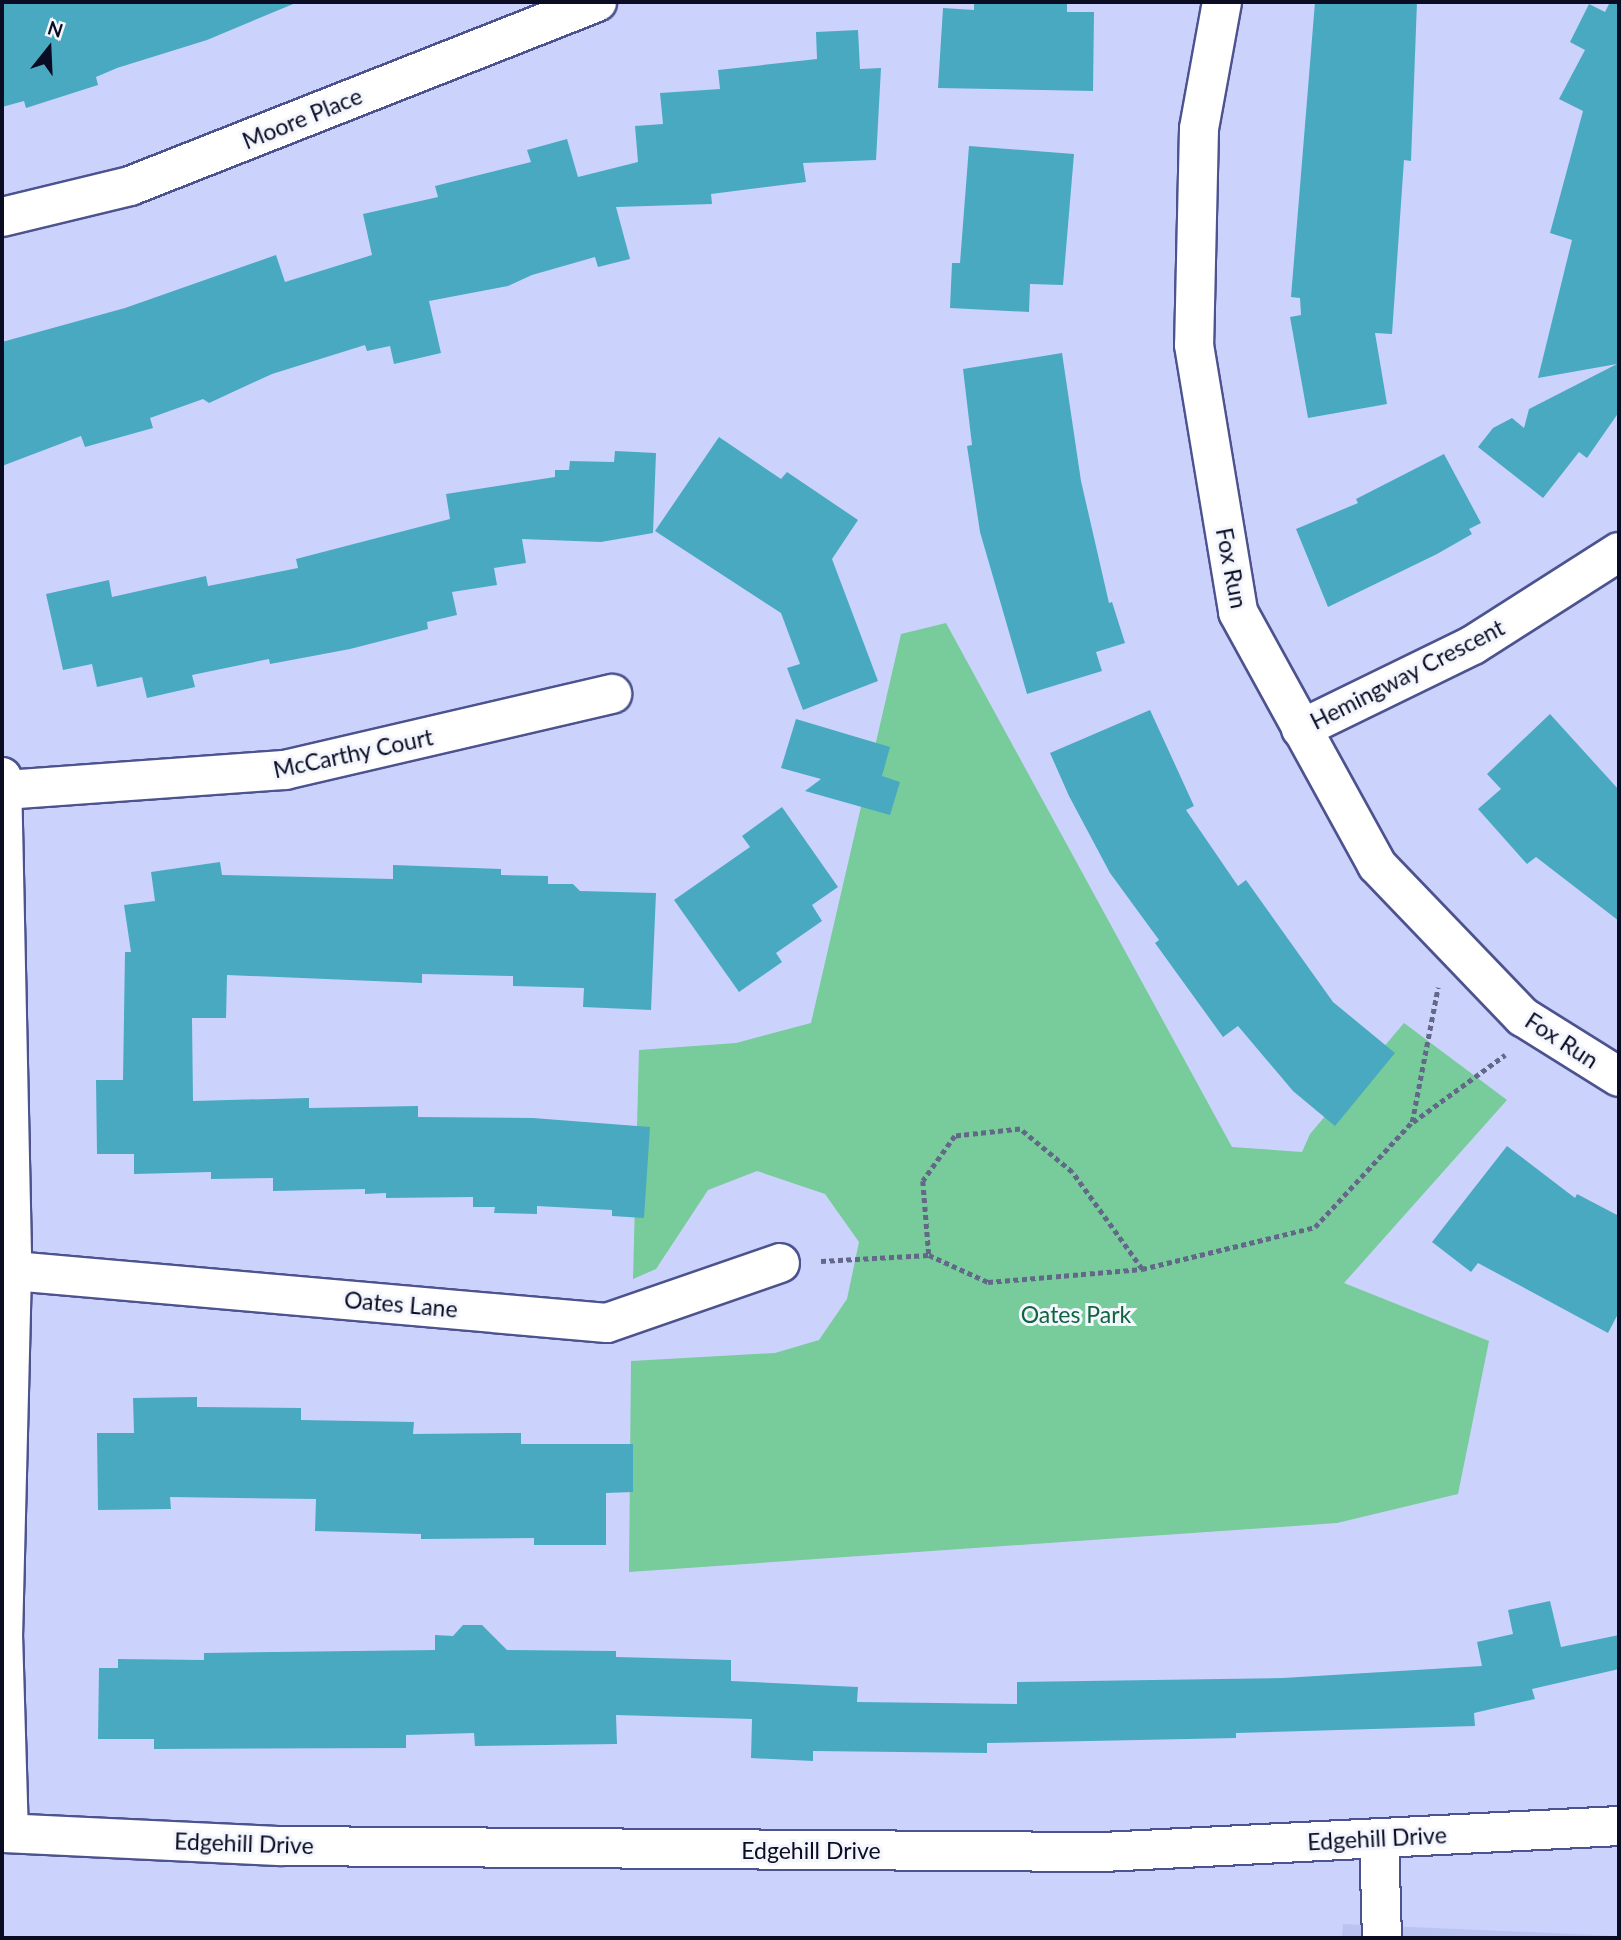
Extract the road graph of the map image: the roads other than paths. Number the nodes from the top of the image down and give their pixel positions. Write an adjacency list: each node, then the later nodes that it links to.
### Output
1 (597, 2): 3 (street, Moore Place)
2 (1222, 2): 6 (street, Fox Run)
3 (2, 217)
4 (1619, 552): 6 (street, Hemingway Crescent)
5 (612, 694): 7 (street, McCarthy Court)
6 (1301, 729): 8 (street, Fox Run)
7 (4, 784): 10 (street)
8 (1619, 1077)
9 (780, 1263): 10 (street, Oates Lane)
10 (7, 1270): 12 (street)
11 (1619, 1826): 13 (street, Edgehill Drive)
12 (5, 1833): 13 (street, Edgehill Drive)
13 (1379, 1838): 14 (street)
14 (1382, 1938)

